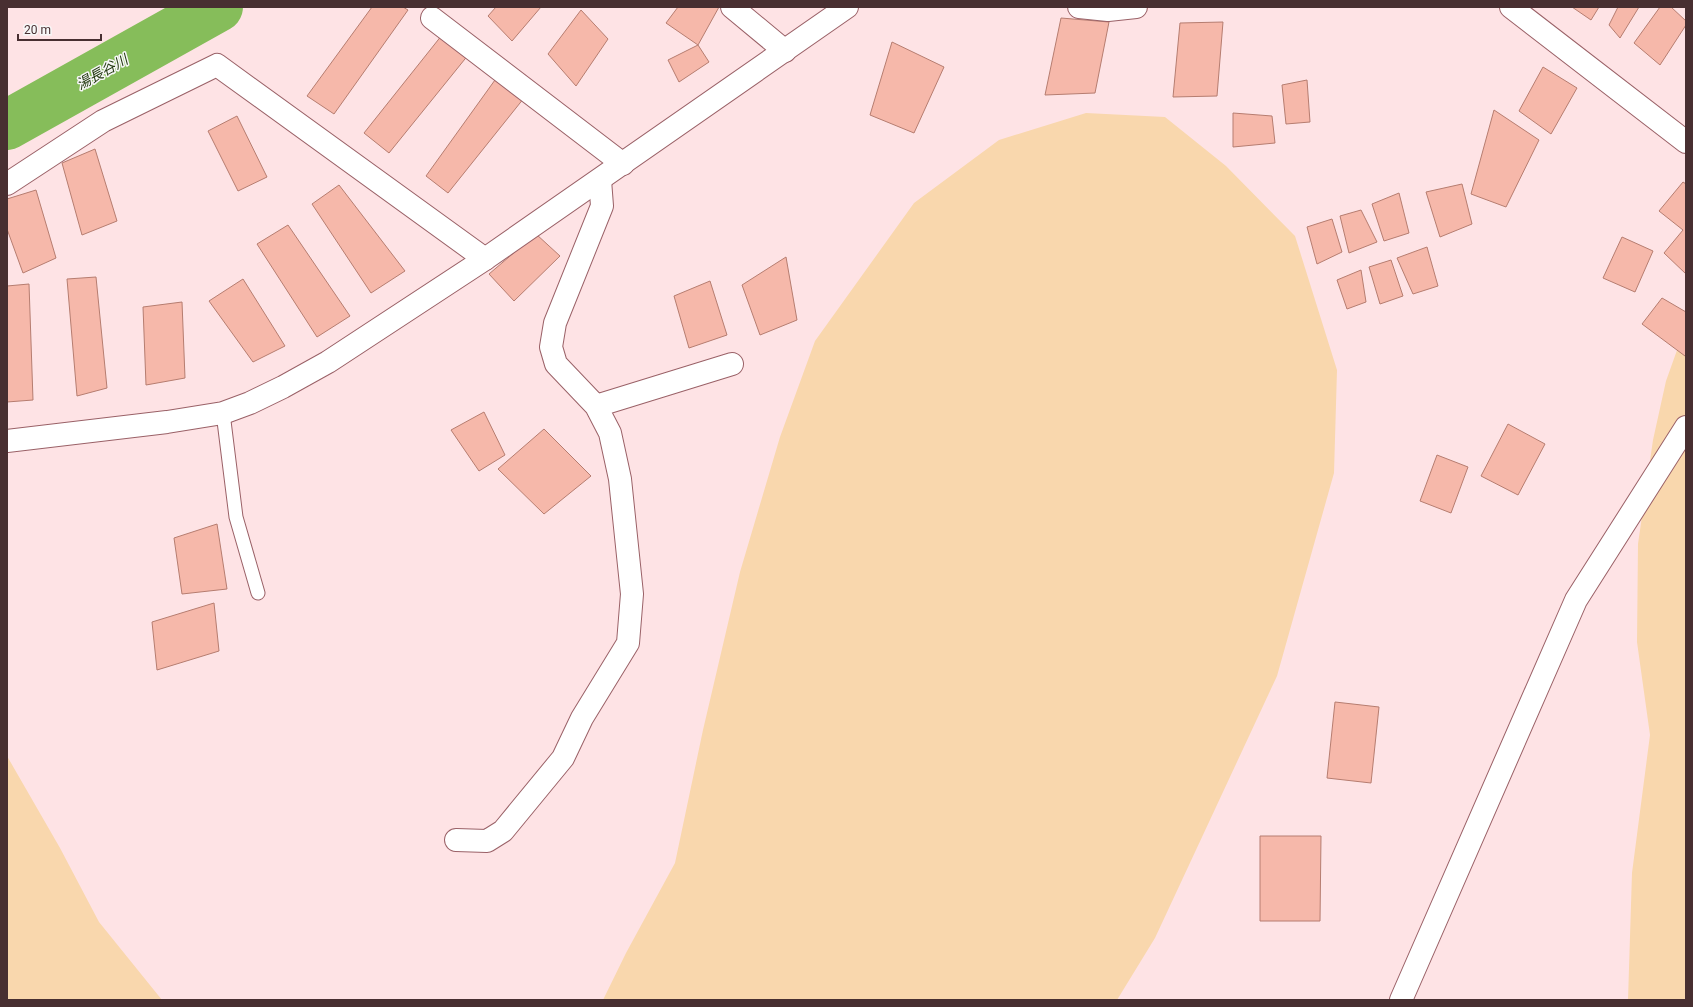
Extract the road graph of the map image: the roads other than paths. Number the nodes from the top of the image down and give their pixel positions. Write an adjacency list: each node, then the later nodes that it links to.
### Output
1 (732, 7): 7 (street)
2 (847, 7): 7 (street)
3 (1079, 7): 4 (street)
4 (1136, 7)
5 (1511, 7): 8 (street)
6 (432, 18): 9 (street)
7 (785, 52): 9 (street)
8 (1686, 142)
9 (624, 164): 10 (street)
10 (600, 180): 12 (street); 14 (street)
11 (7, 184): 12 (street)
12 (485, 259): 15 (street)
13 (732, 364): 14 (street)
14 (596, 406): 19 (street)
15 (223, 413): 17 (street); 18 (lane)
16 (1686, 427): 20 (street)
17 (7, 441)
18 (258, 593)
19 (456, 840)
20 (1401, 1000)

